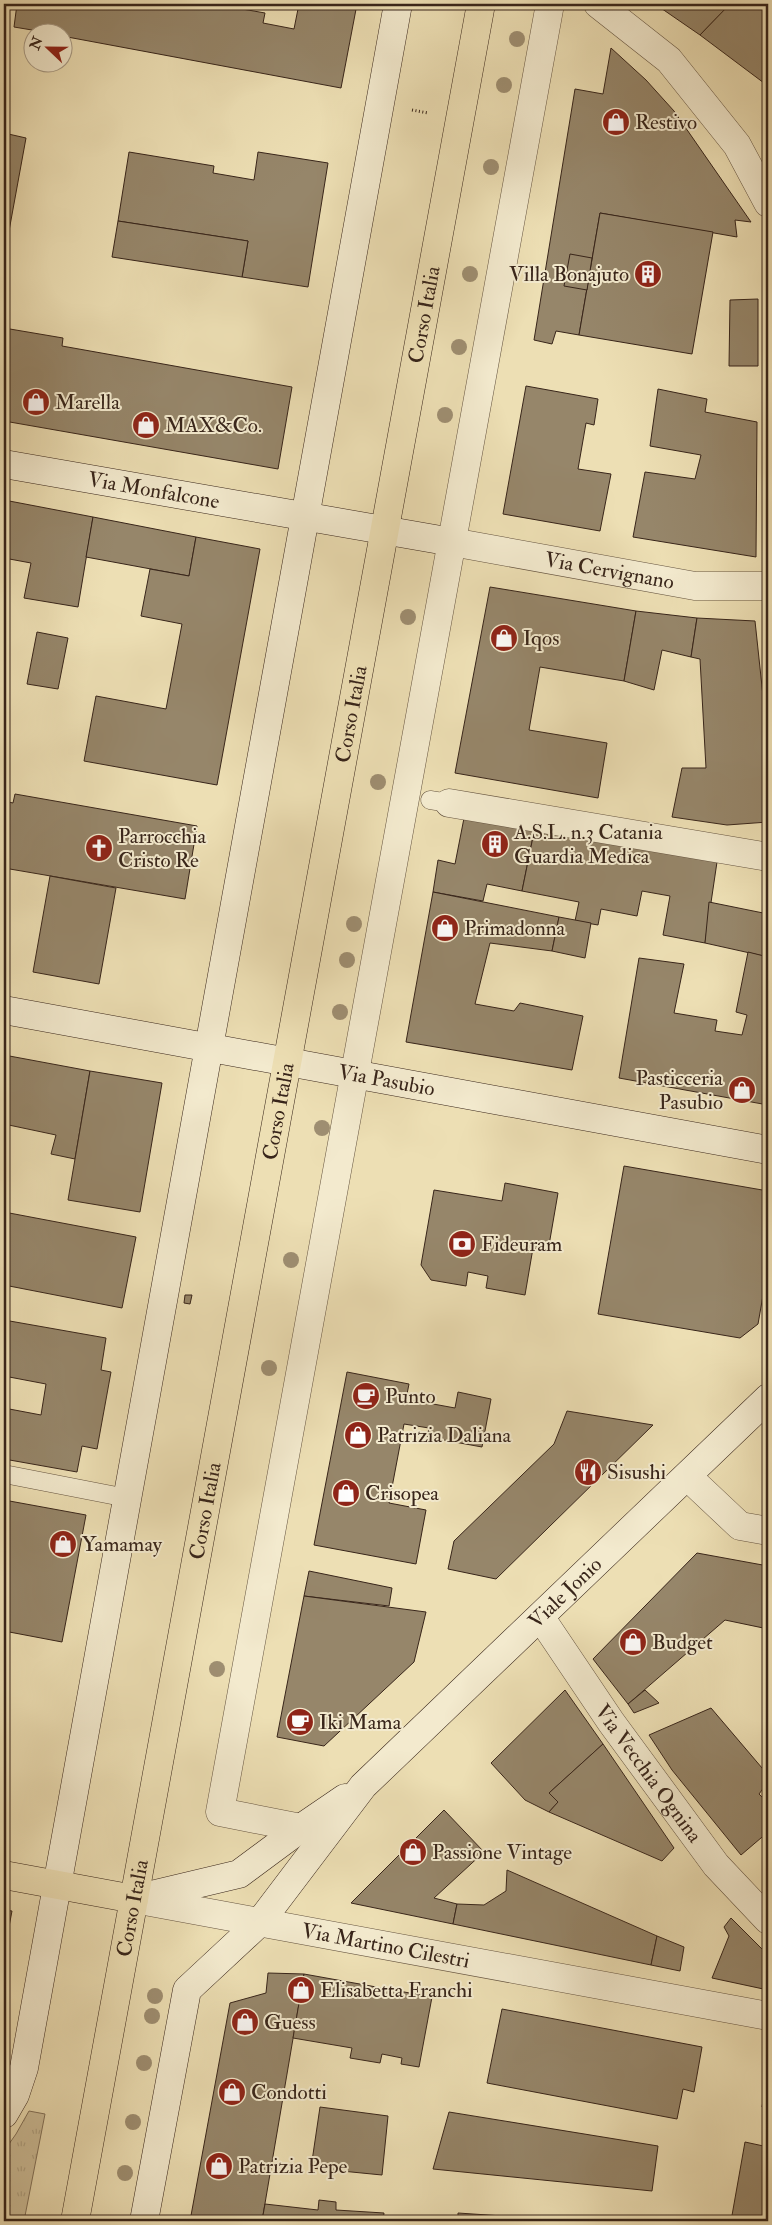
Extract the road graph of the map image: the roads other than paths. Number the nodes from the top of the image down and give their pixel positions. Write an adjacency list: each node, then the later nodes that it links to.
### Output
1 (398, 4): 7 (main road)
2 (481, 4): 8 (main road, Corso Italia)
3 (550, 4): 9 (main road)
4 (598, 4): 5 (main road)
5 (768, 203)
6 (4, 464): 7 (main road, Via Monfalcone)
7 (304, 517): 8 (main road, Via Monfalcone); 14 (main road)
8 (384, 531): 9 (main road, Via Cervignano); 15 (main road, Corso Italia)
9 (452, 542): 10 (main road, Via Cervignano); 16 (main road)
10 (768, 586)
11 (439, 801): 12 (main road)
12 (768, 857)
13 (4, 1010): 14 (main road, Via Pasubio)
14 (209, 1048): 15 (main road, Via Pasubio); 21 (main road)
15 (287, 1062): 16 (main road, Via Pasubio); 28 (main road, Corso Italia)
16 (355, 1074): 17 (main road, Via Pasubio); 25 (main road)
17 (768, 1150)
18 (768, 1398): 20 (main road, Viale Jonio)
19 (4, 1474): 21 (lane)
20 (688, 1477): 22 (main road); 23 (main road, Viale Jonio)
21 (127, 1498): 27 (main road)
22 (768, 1531)
23 (541, 1618): 24 (main road, Viale Jonio); 29 (main road, Via Vecchia Ognina)
24 (363, 1786): 25 (main road); 30 (main road)
25 (301, 1828): 28 (main road)
26 (4, 1875): 27 (main road, Via Martino Cilestri)
27 (58, 1885): 28 (main road, Via Martino Cilestri); 32 (main road)
28 (134, 1899): 30 (main road, Via Martino Cilestri); 33 (main road, Corso Italia)
29 (768, 1920)
30 (260, 1922): 31 (main road, Via Martino Cilestri); 34 (main road)
31 (768, 2016)
32 (10, 2105)
33 (75, 2221)
34 (144, 2221)

